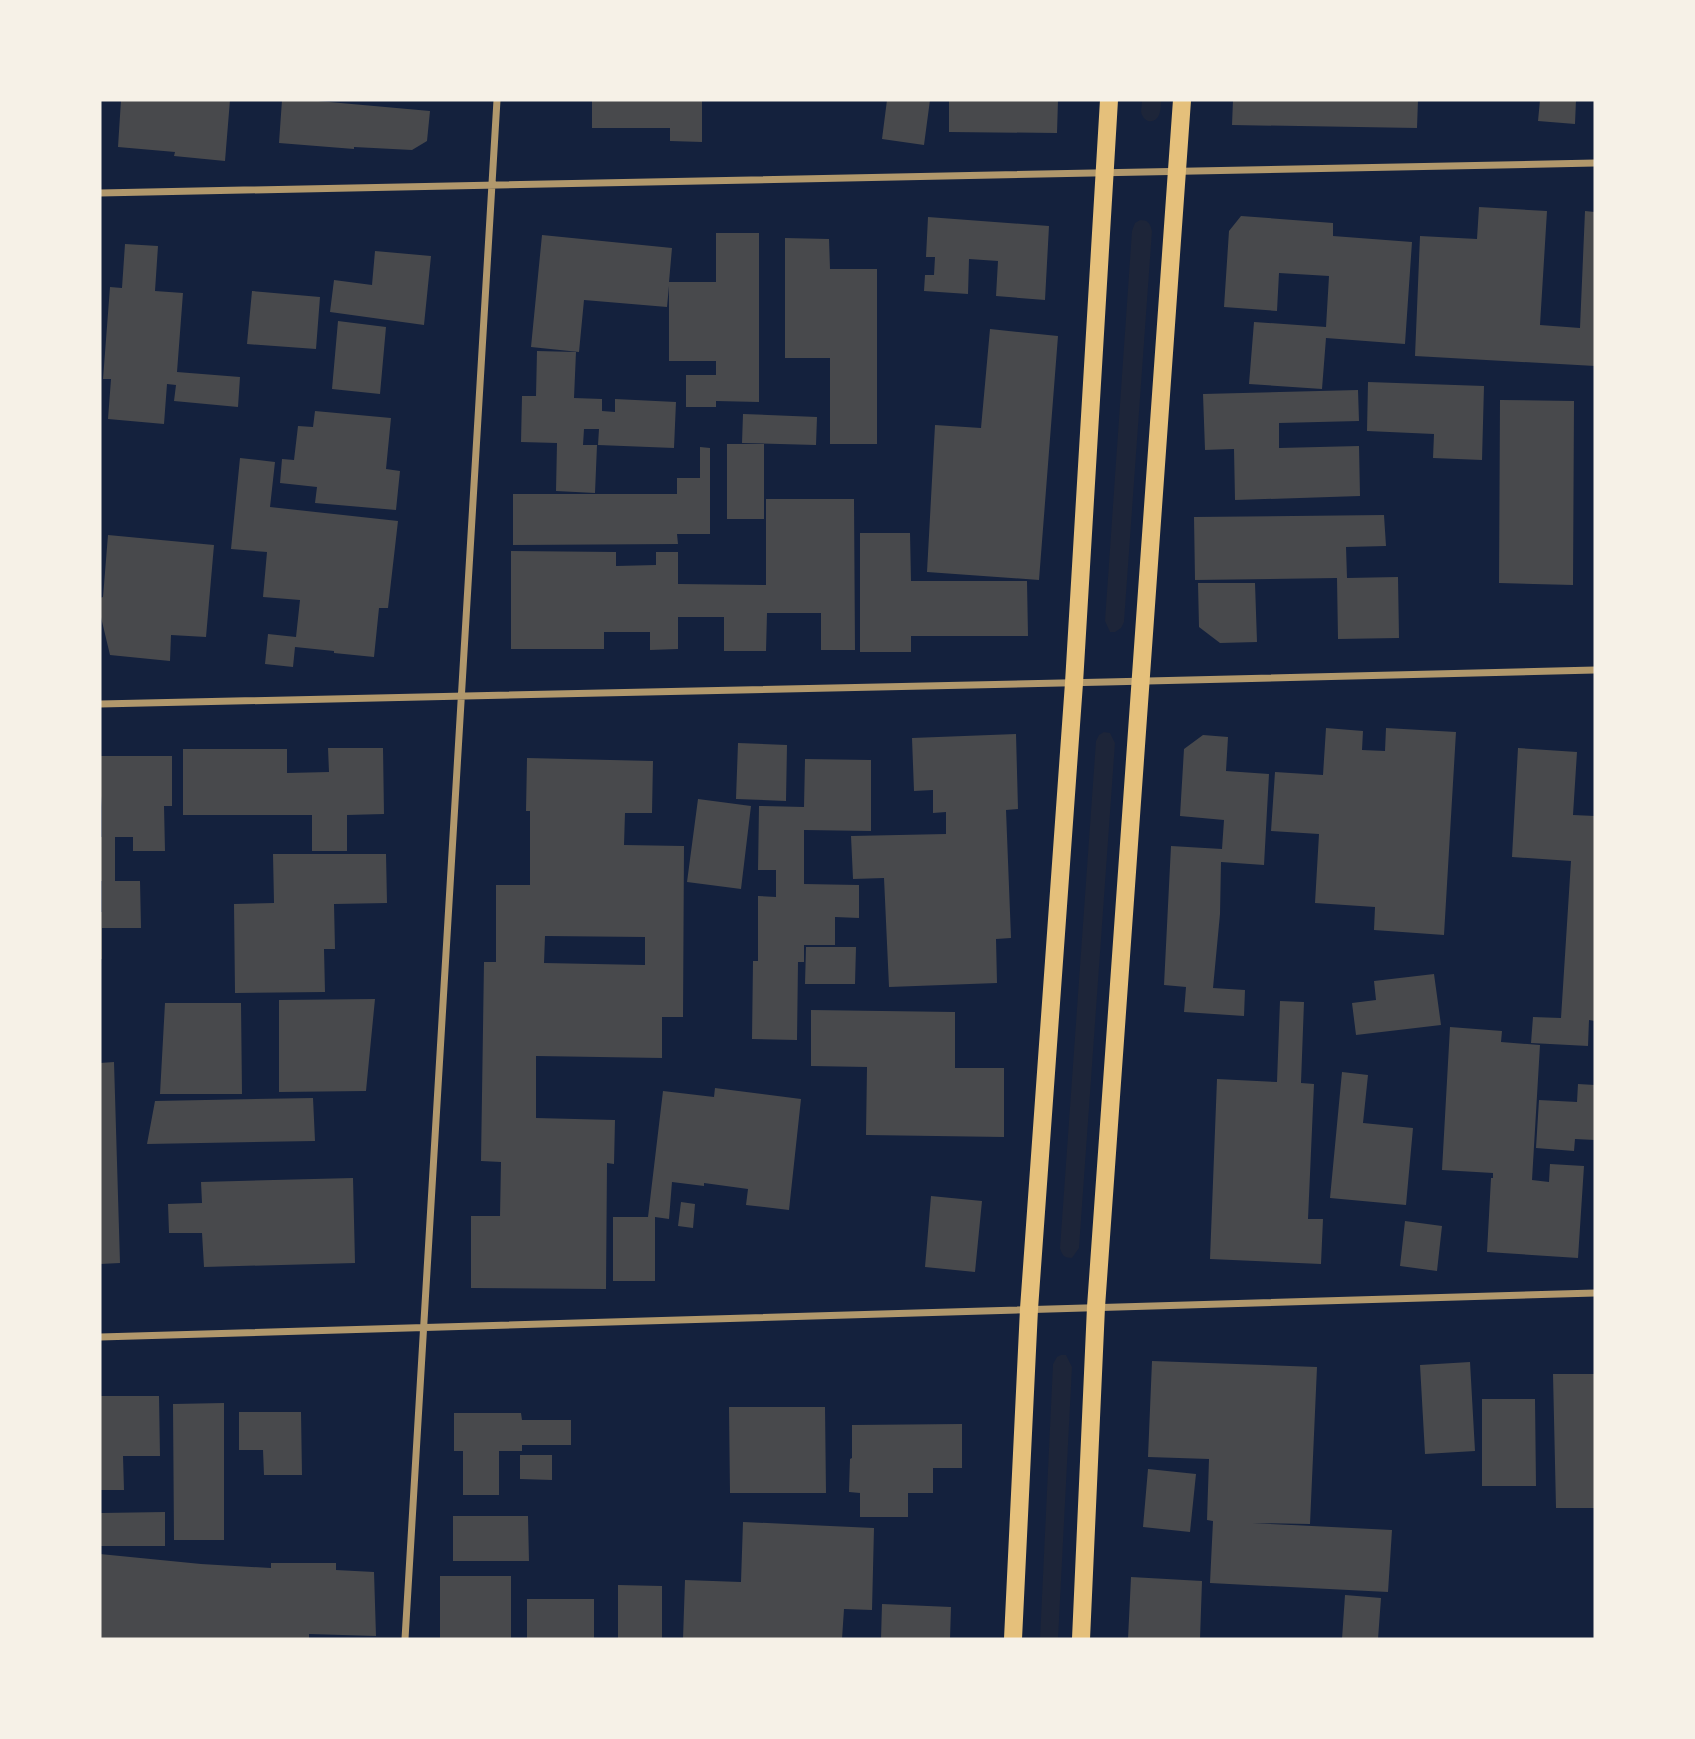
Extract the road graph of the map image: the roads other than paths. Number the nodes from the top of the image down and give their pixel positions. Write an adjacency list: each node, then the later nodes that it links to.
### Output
1 (497, 100): 7 (street)
2 (1109, 100): 6 (main road)
3 (1182, 100): 5 (main road)
4 (1595, 163): 5 (street)
5 (1177, 171): 6 (street); 10 (main road)
6 (1104, 173): 7 (street); 11 (main road)
7 (491, 185): 8 (street); 12 (street)
8 (100, 193)
9 (1595, 670): 10 (street)
10 (1140, 682): 11 (street); 15 (main road)
11 (1074, 683): 12 (street); 16 (main road)
12 (461, 696): 13 (street); 17 (street)
13 (100, 704)
14 (1595, 1293): 15 (street)
15 (1096, 1307): 16 (street); 21 (main road)
16 (1029, 1309): 17 (street); 20 (main road)
17 (423, 1327): 18 (street); 19 (street)
18 (100, 1337)
19 (405, 1639)
20 (1013, 1639)
21 (1081, 1639)

